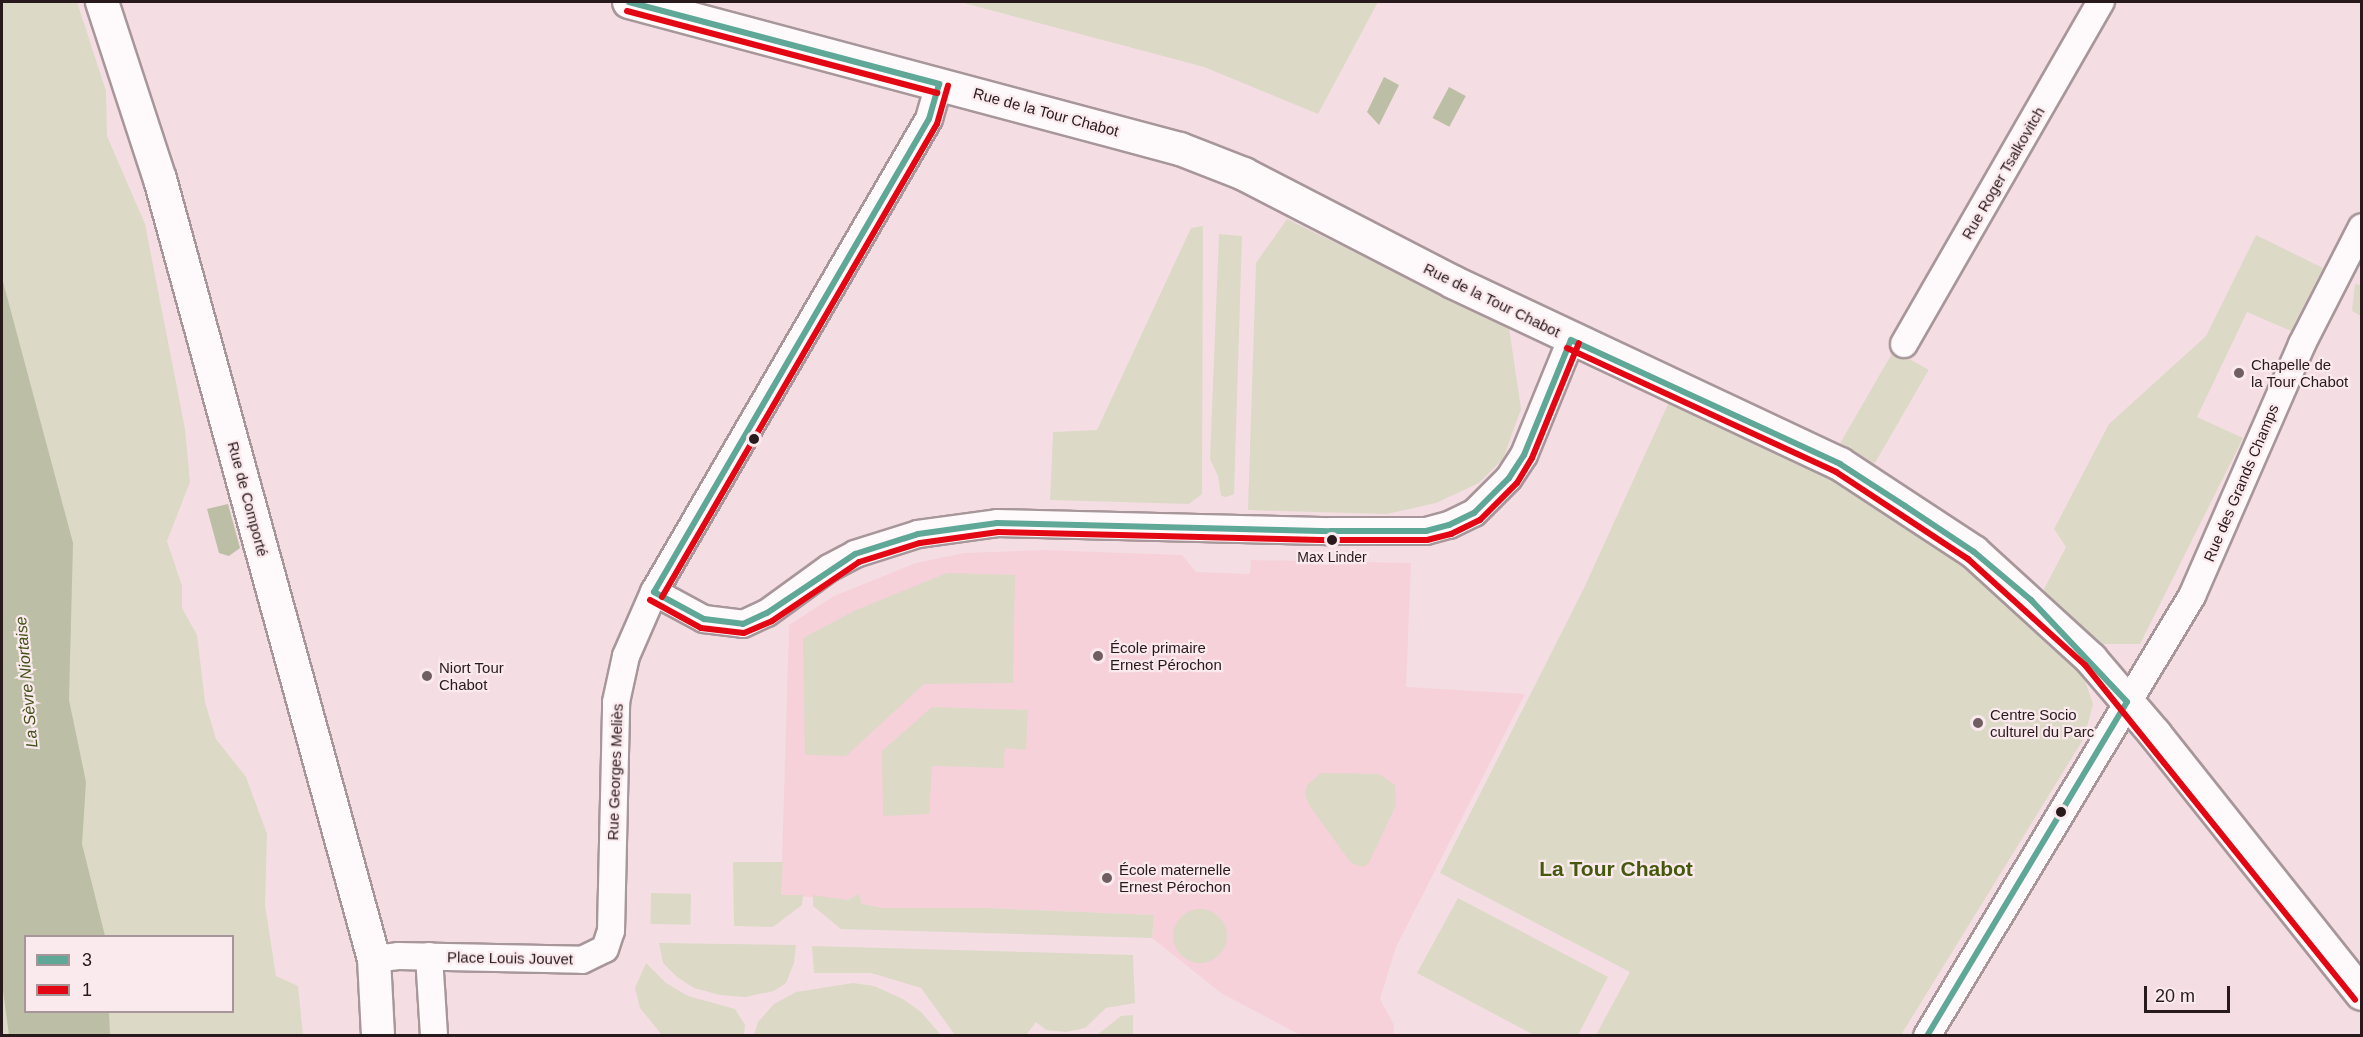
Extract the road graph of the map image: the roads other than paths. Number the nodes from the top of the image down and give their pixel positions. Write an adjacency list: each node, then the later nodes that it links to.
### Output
1 (102, 2): 12 (street, Rue de Comporté)
2 (629, 2): 4 (street, Rue de la Tour Chabot)
3 (2101, 2): 7 (street, Rue Roger Tsalkovitch)
4 (939, 84): 6 (street, Rue de la Tour Chabot); 8 (street, Rue Georges Meliès)
5 (2361, 227): 9 (street, Rue des Grands Champs)
6 (1571, 340): 8 (street); 9 (street, Rue de la Tour Chabot)
7 (1904, 344)
8 (654, 592): 10 (street, Rue Georges Meliès)
9 (2127, 702): 13 (street, Rue de la Tour Chabot); 17 (street, Rue des Grands Champs)
10 (611, 931): 11 (street, Place Louis Jouvet)
11 (429, 956): 12 (street, Place Louis Jouvet); 16 (street, Place Louis Jouvet)
12 (374, 959): 15 (street, Rue de Comporté)
13 (2351, 972): 14 (street, Rue de la Tour Chabot)
14 (2361, 994)
15 (378, 1035)
16 (434, 1035)
17 (1927, 1035)

